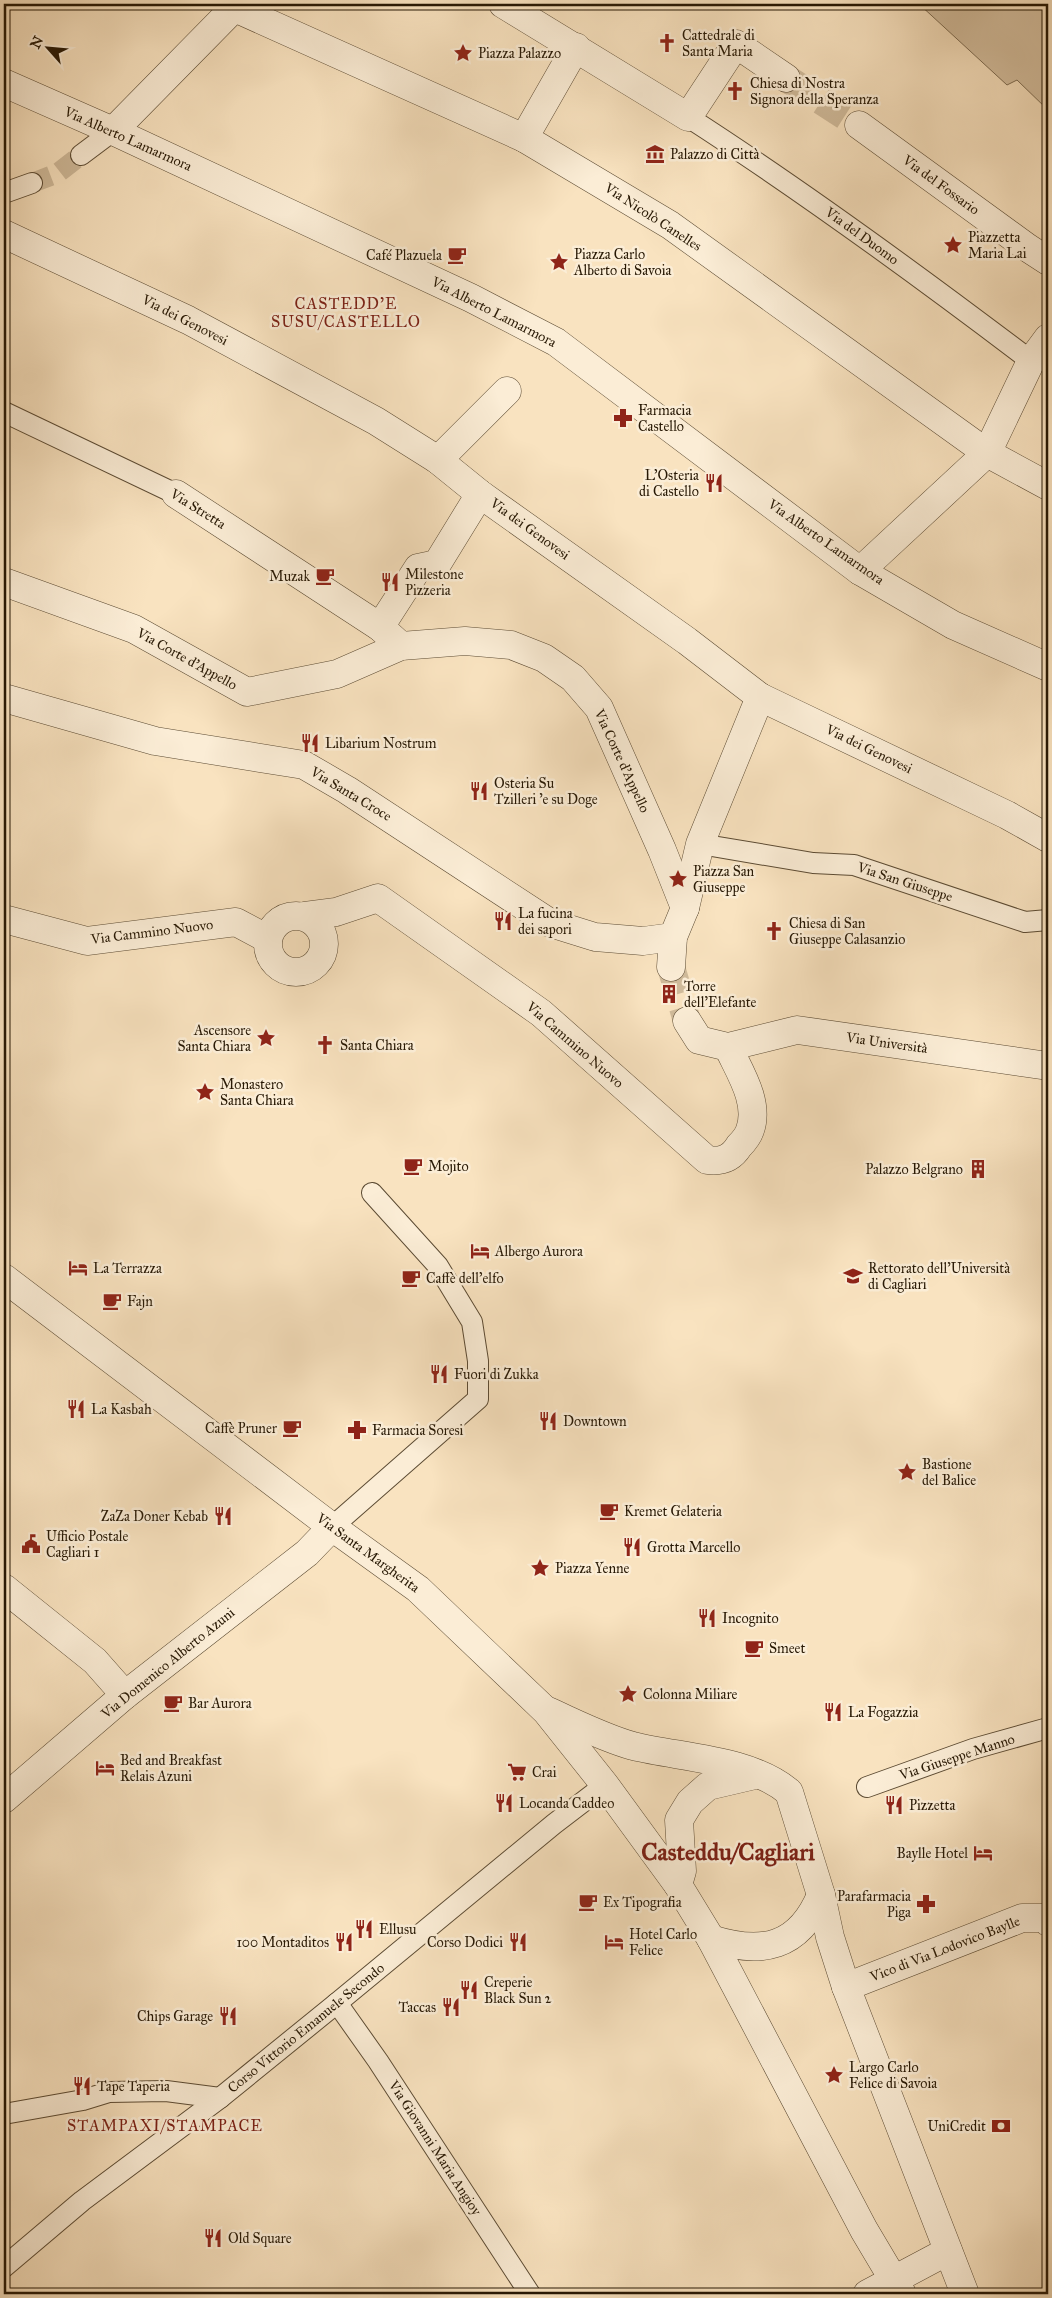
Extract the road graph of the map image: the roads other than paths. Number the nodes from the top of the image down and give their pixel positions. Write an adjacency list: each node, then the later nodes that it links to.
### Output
1 (503, 4): 3 (street)
2 (231, 6): 8 (street); 9 (street, Via Nicolò Canelles)
3 (576, 47): 6 (street); 9 (street)
4 (786, 78): 6 (street)
5 (4, 83): 8 (street, Via Alberto Lamarmora)
6 (688, 117): 16 (street, Via del Duomo)
7 (859, 125): 14 (street, Via del Fossario)
8 (113, 131): 10 (street); 24 (street, Via Alberto Lamarmora)
9 (524, 138): 19 (street, Via Nicolò Canelles)
10 (81, 155)
11 (32, 183): 12 (street)
12 (4, 193)
13 (4, 234): 20 (street, Via dei Genovesi)
14 (1048, 261)
15 (1048, 338): 16 (street)
16 (1031, 361): 19 (street)
17 (506, 391): 20 (street)
18 (4, 412): 22 (street, Via Stretta)
19 (987, 454): 21 (street, Via Nicolò Canelles); 24 (street)
20 (438, 460): 23 (street, Via dei Genovesi)
21 (1048, 486)
22 (176, 494): 26 (street, Via Stretta)
23 (480, 494): 26 (street); 29 (street, Via dei Genovesi)
24 (860, 570): 28 (street, Via Alberto Lamarmora)
25 (4, 582): 27 (street, Via Corte d'Appello)
26 (380, 627): 27 (street)
27 (401, 646): 33 (street, Via Corte d'Appello)
28 (1048, 666)
29 (760, 697): 31 (street, Via dei Genovesi); 32 (street)
30 (4, 698): 37 (street, Via Santa Croce)
31 (1048, 838)
32 (700, 844): 33 (street); 36 (street, Via San Giuseppe)
33 (685, 908): 37 (street)
34 (305, 916): 38 (street, Via Cammino Nuovo); 38 (street); 41 (street, Via Cammino Nuovo)
35 (4, 919): 38 (street, Via Cammino Nuovo)
36 (1048, 920)
37 (673, 937): 39 (street)
38 (268, 938)
39 (671, 967)
40 (686, 1021): 41 (street)
41 (728, 1047): 42 (street, Via Università)
42 (1048, 1066)
43 (372, 1193): 45 (street)
44 (4, 1278): 45 (street, Via Santa Margherita)
45 (332, 1527): 47 (street, Via Domenico Alberto Azuni); 48 (street, Via Santa Margherita)
46 (4, 1588): 47 (street)
47 (125, 1695): 53 (street, Via Domenico Alberto Azuni)
48 (546, 1711): 50 (street); 51 (street, Via Santa Margherita)
49 (1048, 1728): 52 (street, Via Giuseppe Manno)
50 (759, 1774): 54 (street); 55 (street)
51 (605, 1785): 54 (street, Via Santa Margherita); 59 (street, Corso Vittorio Emanuele Secondo)
52 (867, 1787)
53 (5, 1796)
54 (678, 1885): 57 (street)
55 (821, 1895): 57 (street); 58 (street)
56 (1047, 1919): 58 (street, Vico di Via Lodovico Baylle)
57 (711, 1938): 64 (street)
58 (846, 1987): 62 (street)
59 (337, 2003): 60 (street, Corso Vittorio Emanuele Secondo); 65 (street, Via Giovanni Maria Angioy)
60 (220, 2098): 61 (street); 63 (street, Corso Vittorio Emanuele Secondo)
61 (4, 2114)
62 (948, 2250): 64 (street); 67 (street)
63 (4, 2267)
64 (898, 2287): 66 (street)
65 (530, 2294)
66 (867, 2294)
67 (965, 2294)

